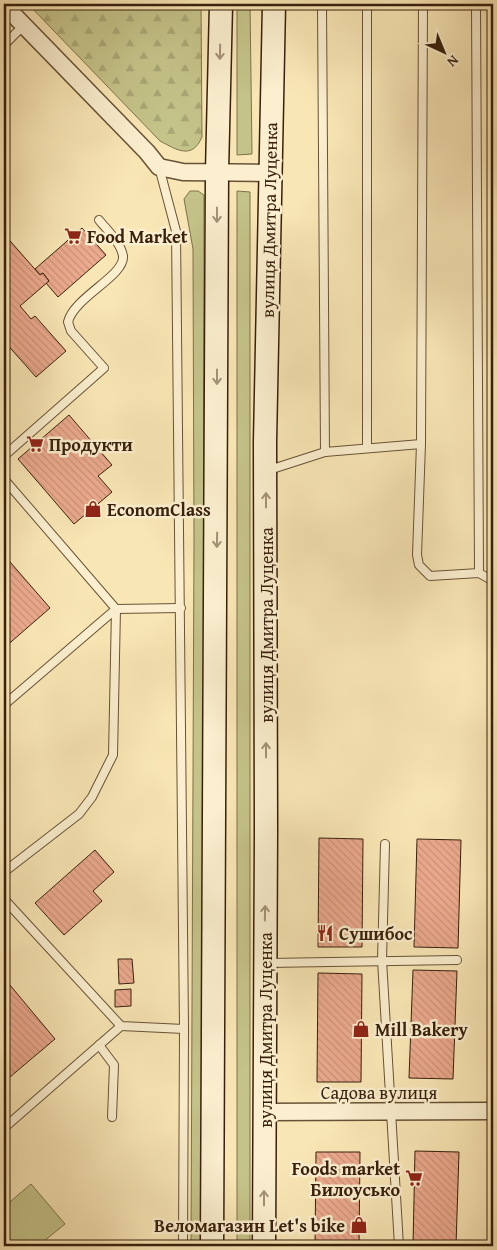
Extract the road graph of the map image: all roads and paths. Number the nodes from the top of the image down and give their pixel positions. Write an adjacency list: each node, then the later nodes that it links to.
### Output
1 (221, 4): 11 (main road, one-way to 11)
2 (274, 4): 12 (main road, вулиця Дмитра Луценка)
3 (322, 4): 16 (lane)
4 (367, 4): 15 (lane)
5 (423, 4): 14 (lane)
6 (476, 4): 20 (lane)
7 (4, 5): 8 (street)
8 (23, 26): 9 (lane); 10 (street)
9 (4, 45)
10 (159, 168): 11 (street); 22 (lane)
11 (217, 172): 12 (street); 40 (main road, one-way to 40)
12 (270, 173): 18 (main road, вулиця Дмитра Луценка)
13 (99, 220): 17 (lane)
14 (421, 444): 15 (lane); 20 (lane)
15 (367, 447): 16 (lane)
16 (325, 452): 18 (lane)
17 (4, 456)
18 (266, 472): 30 (main road, вулиця Дмитра Луценка, one-way to 18)
19 (4, 479): 23 (lane)
20 (479, 572): 21 (lane)
21 (493, 581)
22 (181, 608): 23 (lane); 32 (lane)
23 (116, 609): 24 (lane); 26 (lane)
24 (4, 705)
25 (385, 844): 28 (lane)
26 (4, 872)
27 (4, 899): 31 (lane)
28 (382, 960): 29 (lane); 30 (lane); 36 (lane)
29 (457, 960)
30 (265, 963): 35 (main road, вулиця Дмитра Луценка)
31 (121, 1026): 32 (lane); 33 (lane)
32 (184, 1029): 39 (lane)
33 (99, 1045): 37 (lane); 38 (lane)
34 (493, 1110): 36 (street, Садова вулиця)
35 (264, 1112): 36 (street, Садова вулиця); 41 (main road, вулиця Дмитра Луценка, one-way to 35)
36 (392, 1112): 42 (lane)
37 (112, 1117)
38 (4, 1128)
39 (183, 1246)
40 (212, 1246)
41 (264, 1246)
42 (399, 1246)

